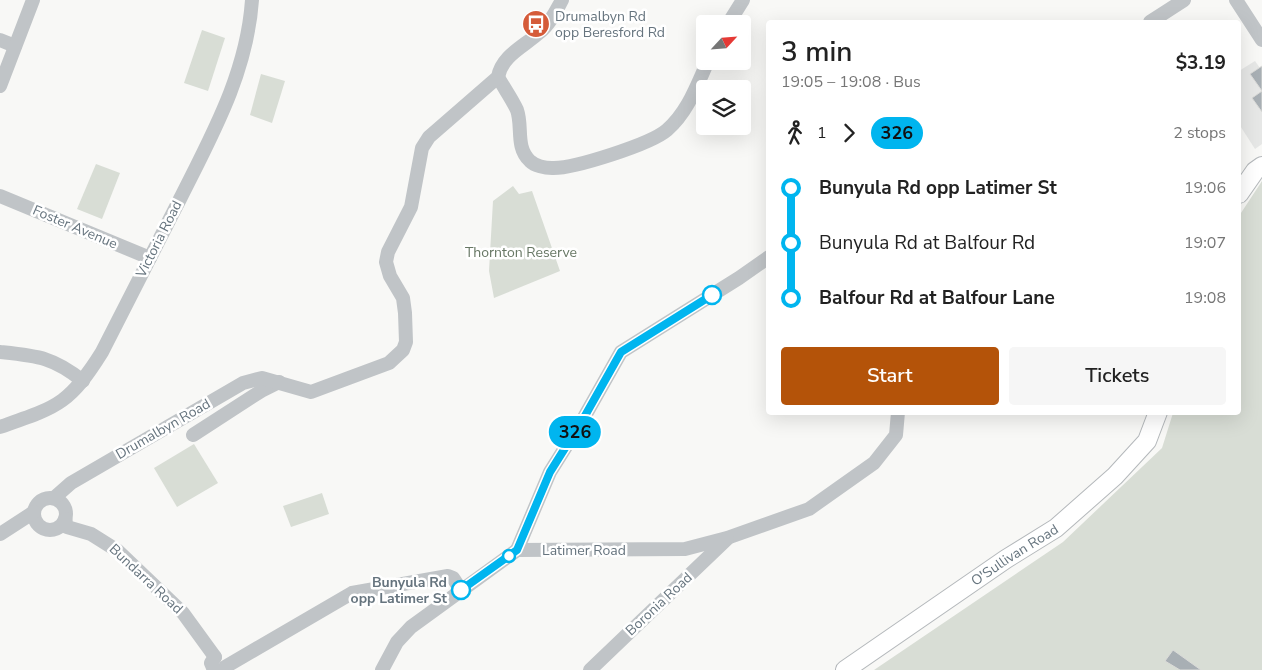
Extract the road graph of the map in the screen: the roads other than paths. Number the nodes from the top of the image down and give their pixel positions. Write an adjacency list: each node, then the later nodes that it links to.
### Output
1 (33, 0): 11 (street)
2 (252, 0): 18 (street, Victoria Road)
3 (562, 0): 13 (street, Drumalbyn Road)
4 (743, 0): 7 (street)
5 (1184, 0): 8 (street)
6 (1236, 0): 10 (street)
7 (734, 15)
8 (1153, 20)
9 (0, 40): 11 (street)
10 (1262, 40)
11 (15, 46): 14 (street)
12 (704, 70): 13 (street)
13 (498, 77): 22 (street, Drumalbyn Road)
14 (0, 86)
15 (1262, 166): 16 (main road)
16 (1241, 191)
17 (0, 196): 18 (street, Foster Avenue)
18 (150, 258): 21 (street, Victoria Road)
19 (766, 259): 32 (street)
20 (0, 352): 21 (street)
21 (84, 381): 25 (street, Victoria Road)
22 (279, 382): 26 (street, Drumalbyn Road); 27 (street, Drumalbyn Road)
23 (898, 415): 31 (street, Latimer Road)
24 (1157, 415): 37 (main road, O'Sullivan Road)
25 (0, 427)
26 (194, 435)
27 (54, 498): 28 (street); 29 (street)
28 (34, 512): 29 (street); 30 (street)
29 (65, 519): 34 (street, Bundarra Road)
30 (0, 534)
31 (728, 538): 32 (street, Latimer Road); 36 (street, Boronia Road)
32 (517, 550): 33 (street)
33 (461, 590): 34 (street); 35 (street)
34 (219, 666)
35 (382, 670)
36 (590, 670)
37 (845, 670)

